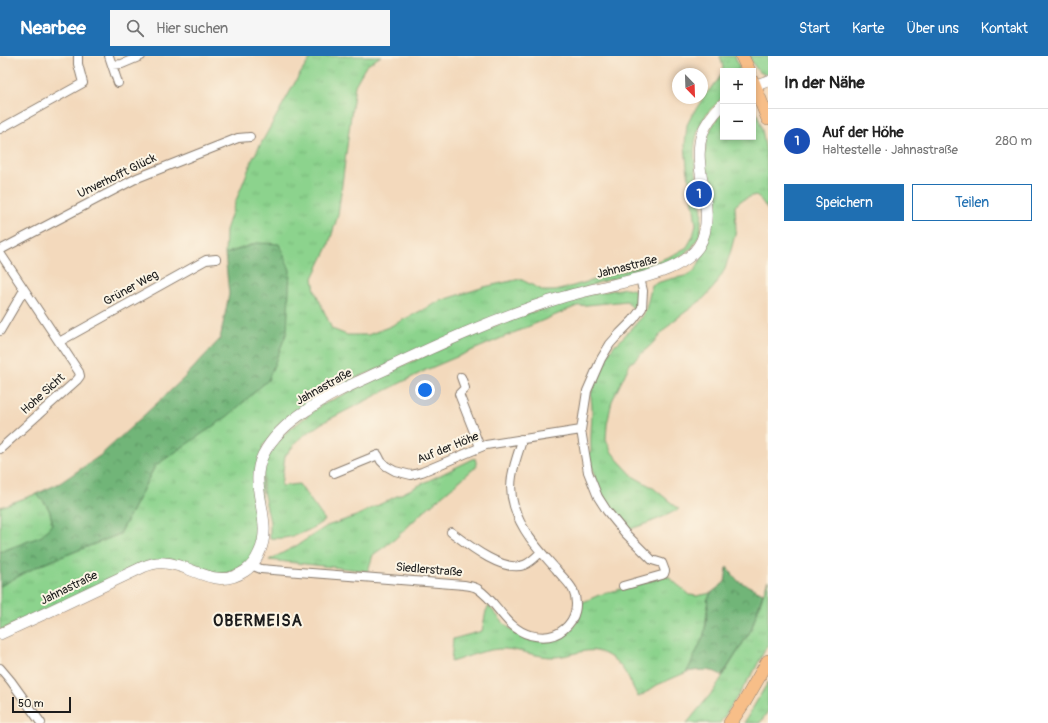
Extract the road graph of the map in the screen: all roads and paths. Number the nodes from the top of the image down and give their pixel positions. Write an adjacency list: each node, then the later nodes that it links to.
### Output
1 (78, 56): 13 (street)
2 (109, 56): 5 (street)
3 (141, 56): 5 (street)
4 (742, 56): 6 (main road)
5 (112, 65): 8 (street)
6 (748, 68)
7 (768, 81): 9 (street)
8 (118, 83)
9 (756, 83)
10 (756, 91): 12 (main road)
11 (720, 107): 18 (street, Jahnastraße)
12 (768, 119)
13 (0, 129)
14 (250, 137): 15 (street, Unverhofft Glück)
15 (0, 250)
16 (0, 253): 19 (street)
17 (216, 259): 21 (street, Grüner Weg)
18 (640, 278): 23 (street); 30 (street, Jahnastraße)
19 (24, 290): 20 (street); 21 (street)
20 (0, 331)
21 (59, 342): 26 (street, Hohe Sicht)
22 (461, 377): 25 (street)
23 (581, 430): 24 (street, Auf der Höhe); 31 (street)
24 (521, 439): 25 (street, Auf der Höhe); 29 (street, Siedlerstraße)
25 (480, 447): 27 (street, Auf der Höhe)
26 (0, 449)
27 (334, 473)
28 (451, 532): 29 (street)
29 (541, 552): 30 (street, Siedlerstraße)
30 (251, 565): 32 (street, Jahnastraße)
31 (623, 586)
32 (0, 634)
33 (768, 661): 36 (main road)
34 (0, 668): 35 (street)
35 (41, 723)
36 (730, 723)

